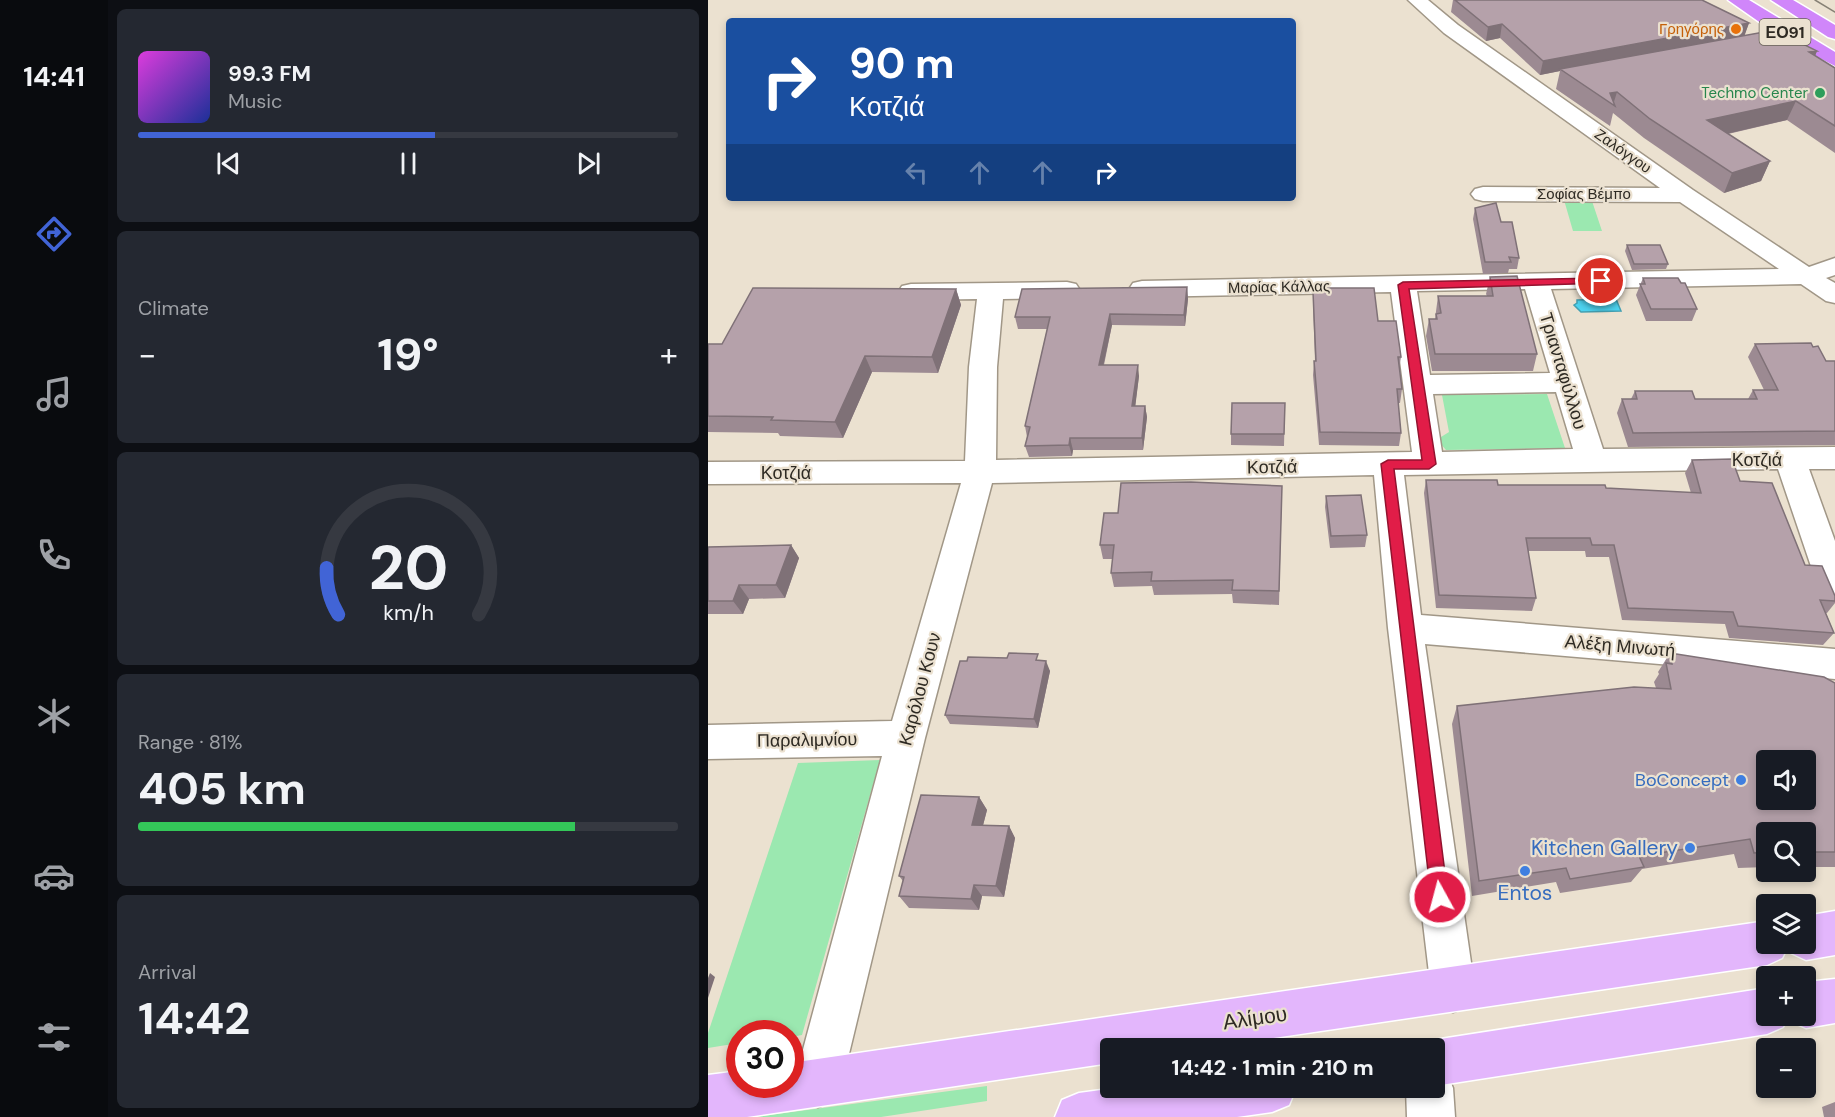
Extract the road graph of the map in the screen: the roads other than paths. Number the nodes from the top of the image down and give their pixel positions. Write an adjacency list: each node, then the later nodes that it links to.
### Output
1 (1417, 0): 9 (street, Ζαλόγγου)
2 (1737, 0): 5 (highway, ΕΟ91)
3 (1780, 0): 4 (highway, ΕΟ91)
4 (1835, 33)
5 (1792, 36): 6 (street); 7 (highway, ΕΟ91)
6 (1762, 41)
7 (1835, 60)
8 (1554, 81): 9 (street)
9 (1531, 85): 11 (street, Ζαλόγγου)
10 (1483, 194): 11 (street, Σοφίας Βέμπο)
11 (1684, 195): 13 (street, Ζαλόγγου)
12 (1835, 266): 13 (street, Μαρίας Κάλλας)
13 (1807, 276): 14 (street, Μαρίας Κάλλας); 20 (street, Ζαλόγγου)
14 (1536, 282): 15 (street, Μαρίας Κάλλας); 21 (street, Τριανταφύλλου)
15 (1403, 285): 17 (street, Μαρίας Κάλλας); 22 (street)
16 (1085, 290): 18 (street)
17 (1121, 290)
18 (991, 291): 19 (street); 28 (street, Καρόλου Κουν)
19 (888, 292)
20 (1835, 295)
21 (1567, 382): 22 (street); 24 (street, Τριανταφύλλου)
22 (1417, 386): 27 (street)
23 (1835, 459): 25 (street, Κοτζιά)
24 (1591, 460): 25 (street, Κοτζιά); 27 (street, Κοτζιά)
25 (1790, 460): 30 (street)
26 (1388, 464): 27 (street, Κοτζιά); 28 (street, Κοτζιά); 31 (street)
27 (1429, 464)
28 (980, 472): 29 (street, Κοτζιά); 33 (street, Καρόλου Κουν)
29 (708, 473)
30 (1835, 587)
31 (1406, 628): 32 (street, Αλέξη Μινωτή); 38 (street)
32 (1835, 664)
33 (906, 738): 34 (street, Παραλιμνίου); 43 (street, Καρόλου Κουν)
34 (708, 742)
35 (1835, 933): 36 (main road)
36 (1816, 936)
37 (1756, 945): 38 (main road, Αλίμου)
38 (1453, 990): 43 (main road, Αλίμου)
39 (1835, 1001): 40 (main road)
40 (1816, 1004)
41 (1756, 1013): 42 (main road)
42 (1445, 1061)
43 (818, 1083): 46 (main road, Αλίμου)
44 (1205, 1098): 47 (main road)
45 (1430, 1098): 48 (street)
46 (708, 1099)
47 (1079, 1117)
48 (1431, 1117)

